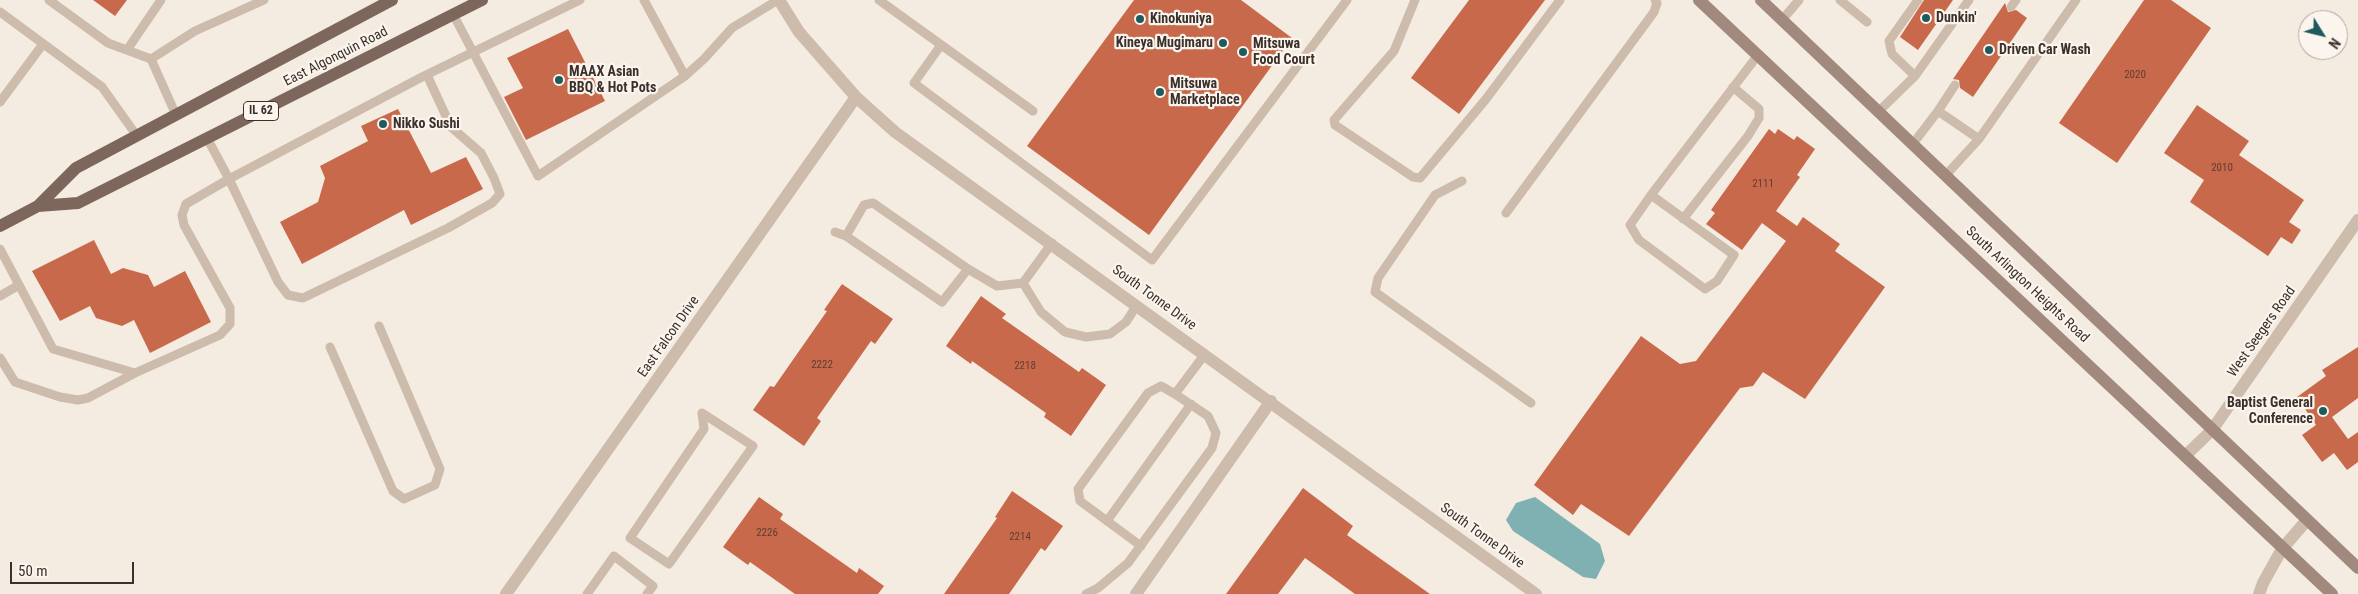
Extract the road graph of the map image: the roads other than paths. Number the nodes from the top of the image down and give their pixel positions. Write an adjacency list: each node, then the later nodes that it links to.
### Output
1 (49, 0): 27 (lane)
2 (161, 0): 27 (lane)
3 (264, 0): 30 (lane)
4 (392, 0): 41 (main road, East Algonquin Road / IL 62)
5 (482, 0): 22 (main road, East Algonquin Road / IL 62)
6 (580, 0): 28 (lane)
7 (644, 0): 32 (lane)
8 (778, 0): 32 (lane); 36 (street, South Tonne Drive)
9 (879, 0): 26 (lane)
10 (1347, 0): 26 (lane)
11 (1416, 0): 12 (lane)
12 (1560, 0)
13 (1655, 0): 51 (lane)
14 (1699, 0): 29 (main road, South Arlington Heights Road)
15 (1761, 0): 23 (main road, South Arlington Heights Road)
16 (1799, 0): 23 (lane)
17 (1840, 0): 24 (lane)
18 (1918, 0): 33 (lane)
19 (1969, 0): 33 (lane)
20 (2076, 0): 44 (lane)
21 (0, 12): 25 (lane)
22 (453, 14): 28 (lane); 43 (main road, East Algonquin Road / IL 62)
23 (1782, 20): 40 (main road, South Arlington Heights Road)
24 (1867, 22)
25 (43, 44): 37 (lane); 42 (lane)
26 (941, 45): 39 (lane)
27 (127, 50): 30 (lane)
28 (473, 52): 31 (lane); 32 (lane)
29 (1758, 55): 35 (lane); 74 (main road, South Arlington Heights Road)
30 (152, 59): 41 (lane)
31 (427, 75): 47 (lane); 47 (lane)
32 (684, 76)
33 (1915, 76): 40 (lane)
34 (1956, 85): 38 (lane)
35 (1733, 87): 49 (lane); 52 (lane)
36 (856, 97): 57 (street, South Tonne Drive); 81 (street, East Falcon Drive)
37 (0, 102)
38 (1938, 111): 44 (lane); 45 (lane)
39 (1033, 112)
40 (1878, 112): 45 (main road, South Arlington Heights Road)
41 (176, 115): 42 (main road, East Algonquin Road / IL 62)
42 (137, 136): 50 (main road, East Algonquin Road / IL 62)
43 (207, 138): 47 (lane); 50 (main road, East Algonquin Road / IL 62)
44 (1978, 139): 46 (lane)
45 (1912, 144): 46 (main road, South Arlington Heights Road)
46 (1945, 176): 73 (main road, South Arlington Heights Road)
47 (229, 179): 68 (lane)
48 (1462, 182): 71 (lane)
49 (1651, 195): 52 (lane); 52 (lane)
50 (38, 206): 54 (main road, East Algonquin Road / IL 62)
51 (1506, 213)
52 (1683, 219)
53 (2358, 220): 73 (street, West Seegers Road)
54 (0, 226)
55 (835, 232): 56 (lane)
56 (846, 236): 59 (lane); 59 (lane)
57 (1052, 244): 60 (lane); 63 (street, South Tonne Drive)
58 (0, 249): 61 (lane)
59 (968, 269): 60 (lane)
60 (1023, 283): 63 (lane)
61 (19, 285): 62 (lane); 68 (lane)
62 (0, 296)
63 (1137, 305): 66 (street, South Tonne Drive)
64 (379, 326): 65 (lane)
65 (330, 347)
66 (1205, 354): 69 (lane); 70 (street, South Tonne Drive)
67 (0, 358): 68 (lane)
68 (135, 373)
69 (1175, 394): 72 (lane); 76 (lane)
70 (1271, 401): 85 (street); 86 (street, South Tonne Drive)
71 (1531, 403)
72 (1191, 404): 76 (lane); 77 (lane)
73 (2212, 430): 74 (street, West Seegers Road); 75 (main road, South Arlington Heights Road)
74 (2185, 456): 78 (main road, South Arlington Heights Road)
75 (2307, 520): 78 (street); 80 (main road, South Arlington Heights Road)
76 (1106, 521): 77 (lane)
77 (1141, 546): 84 (lane)
78 (2282, 548): 87 (street); 88 (main road, South Arlington Heights Road)
79 (669, 564): 79 (lane)
80 (2358, 568)
81 (506, 594)
82 (587, 594): 83 (lane)
83 (647, 594)
84 (1086, 594)
85 (1136, 594)
86 (1536, 594)
87 (2260, 594)
88 (2332, 594)

